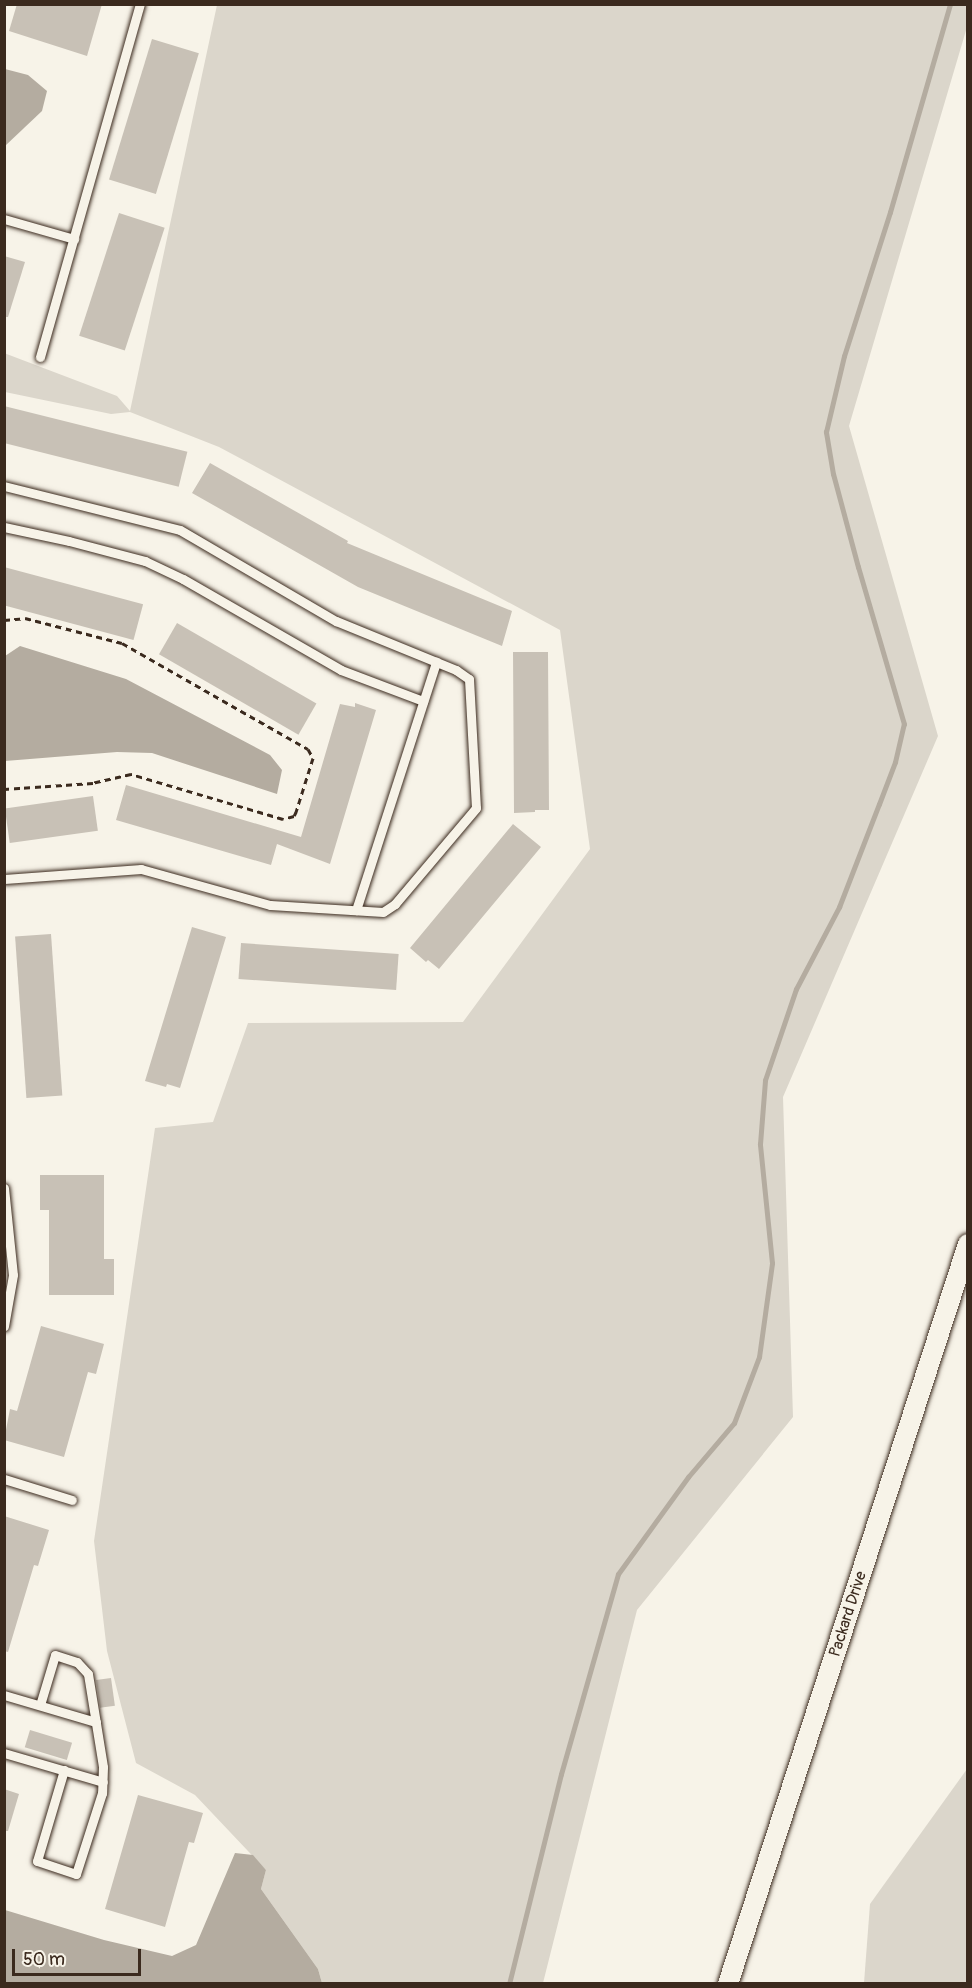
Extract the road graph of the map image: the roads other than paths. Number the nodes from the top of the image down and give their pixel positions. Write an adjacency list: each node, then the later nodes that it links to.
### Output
1 (140, 4): 3 (lane)
2 (4, 219): 3 (lane)
3 (74, 239): 4 (lane)
4 (40, 357)
5 (4, 486): 7 (lane)
6 (4, 527): 8 (lane)
7 (436, 662): 8 (lane); 10 (lane)
8 (423, 702): 10 (lane)
9 (4, 879): 10 (lane)
10 (356, 910)
11 (4, 1188): 13 (lane)
12 (968, 1244): 22 (street, Packard Drive)
13 (4, 1326)
14 (4, 1479): 15 (lane)
15 (72, 1500)
16 (4, 1695): 17 (lane)
17 (40, 1705): 18 (lane); 18 (lane)
18 (96, 1722): 21 (lane)
19 (4, 1753): 20 (lane)
20 (64, 1770): 21 (lane); 21 (lane)
21 (103, 1782)
22 (728, 1983)

